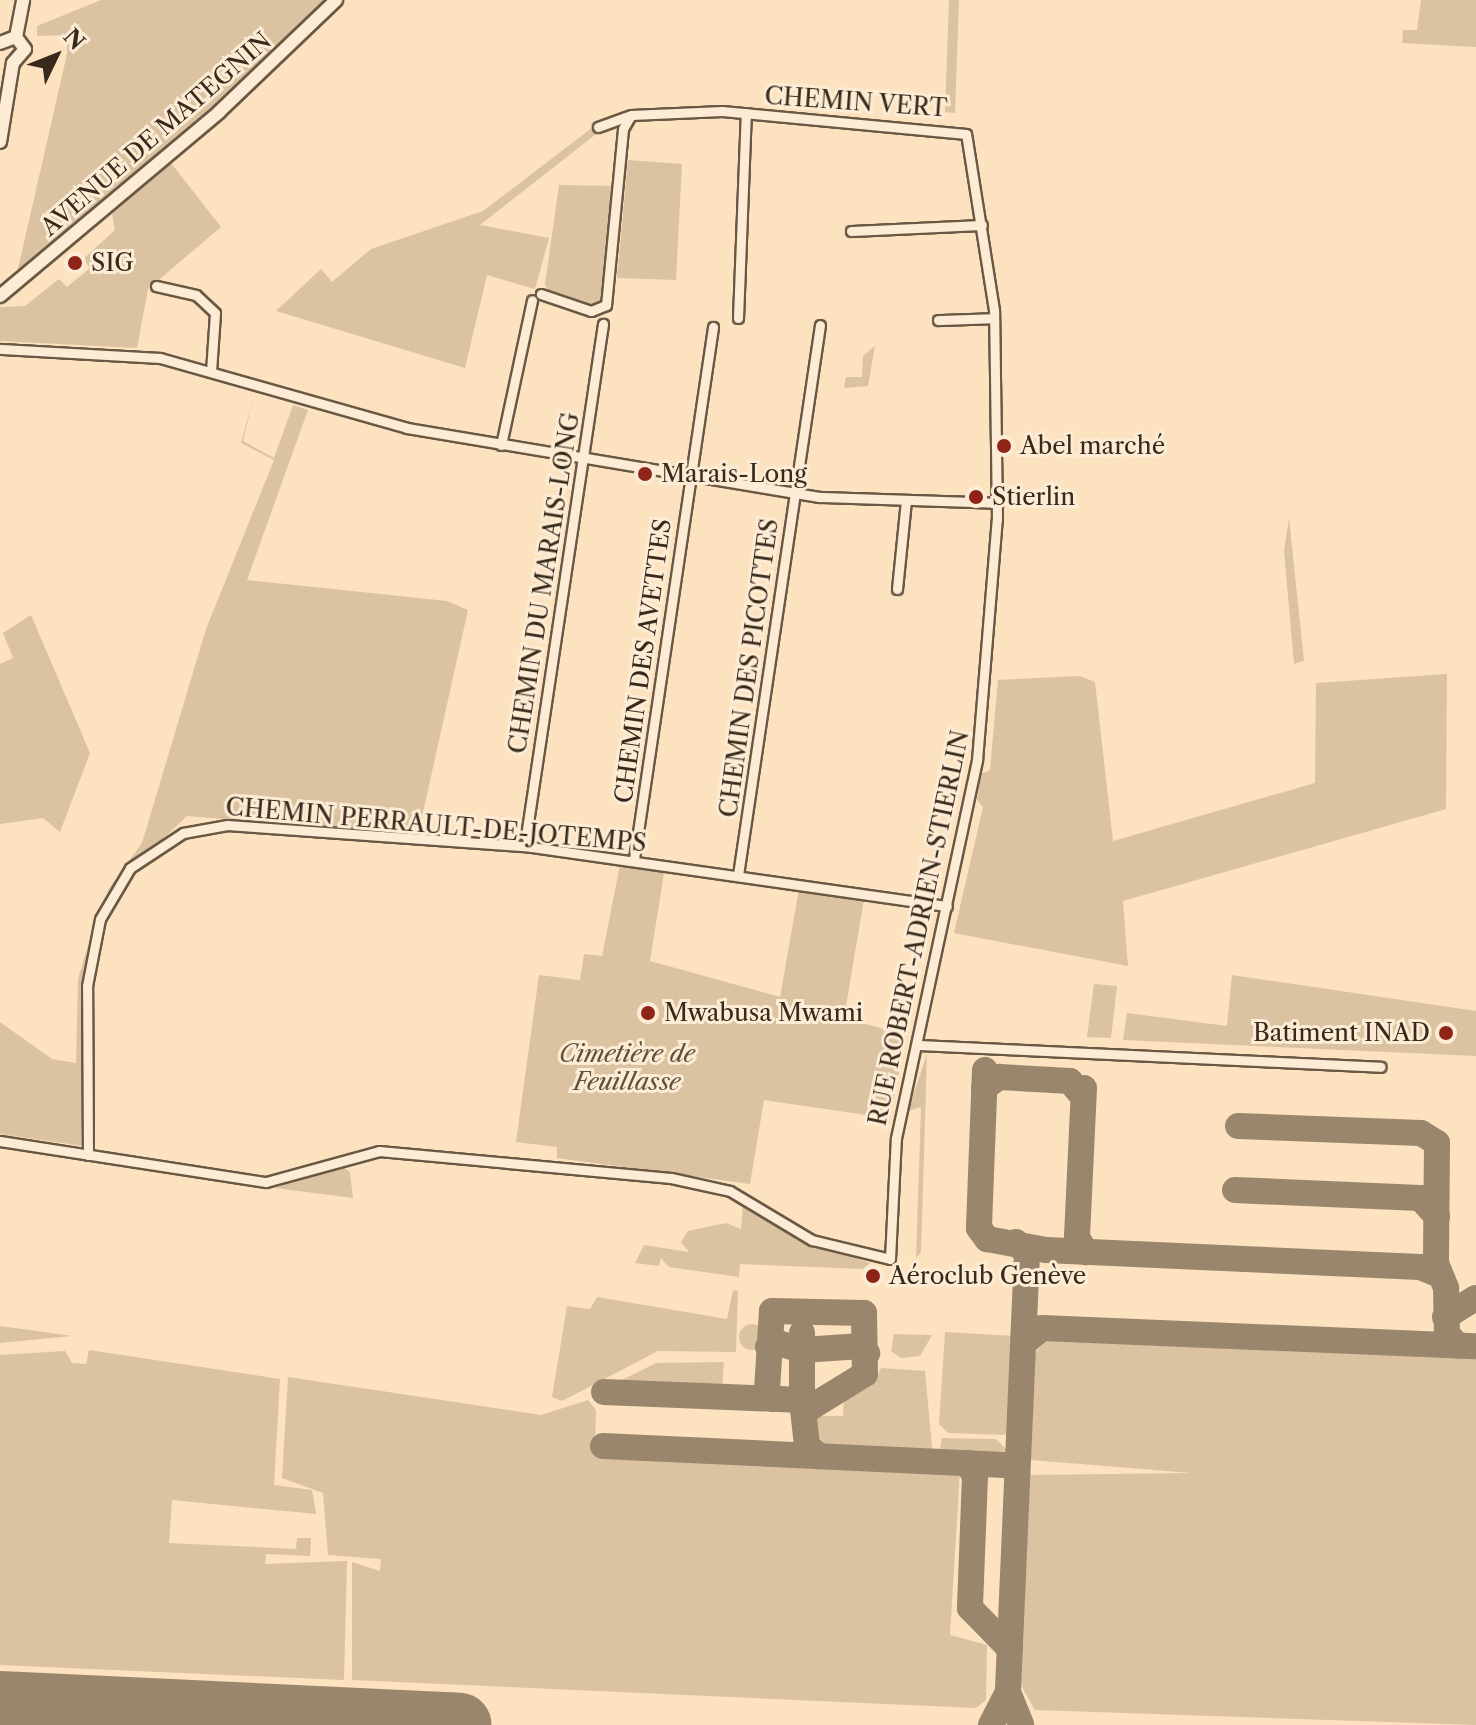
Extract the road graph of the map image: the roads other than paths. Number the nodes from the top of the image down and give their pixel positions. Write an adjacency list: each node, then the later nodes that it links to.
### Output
1 (23, 0): 3 (main road)
2 (336, 0): 16 (main road, AVENUE DE MATEGNIN)
3 (16, 37): 4 (main road); 6 (main road)
4 (0, 41)
5 (0, 56): 6 (main road)
6 (13, 63): 11 (main road)
7 (746, 113): 8 (street, CHEMIN VERT); 10 (street, CHEMIN VERT); 18 (street, CHEMIN VERT)
8 (628, 116): 9 (street, CHEMIN VERT); 15 (street)
9 (598, 127)
10 (962, 130): 12 (street, RUE ROBERT-ADRIEN-STIERLIN)
11 (0, 142)
12 (982, 225): 13 (street); 19 (street, RUE ROBERT-ADRIEN-STIERLIN)
13 (851, 231)
14 (156, 286): 25 (street)
15 (541, 294)
16 (0, 296)
17 (532, 300): 26 (street)
18 (738, 318)
19 (994, 318): 20 (street); 31 (street, RUE ROBERT-ADRIEN-STIERLIN)
20 (938, 320)
21 (603, 324): 27 (street, CHEMIN DU MARAIS-LONG)
22 (820, 325): 29 (street, CHEMIN DES PICOTTES)
23 (713, 327): 28 (street, CHEMIN DES AVETTES)
24 (0, 349): 25 (street)
25 (211, 372): 26 (street)
26 (501, 445): 27 (street)
27 (582, 458): 28 (street); 33 (street, CHEMIN DU MARAIS-LONG)
28 (691, 474): 29 (street); 34 (street, CHEMIN DES AVETTES)
29 (795, 490): 30 (street); 35 (street, CHEMIN DES PICOTTES)
30 (906, 500): 31 (street); 32 (street)
31 (998, 503): 36 (street, RUE ROBERT-ADRIEN-STIERLIN)
32 (897, 589)
33 (531, 847): 34 (street, CHEMIN PERRAULT-DE-JOTEMPS); 40 (street, CHEMIN PERRAULT-DE-JOTEMPS)
34 (634, 859): 35 (street, CHEMIN PERRAULT-DE-JOTEMPS)
35 (738, 875): 36 (street, CHEMIN PERRAULT-DE-JOTEMPS)
36 (947, 906): 37 (street, RUE ROBERT-ADRIEN-STIERLIN)
37 (918, 1045): 38 (street); 40 (street, RUE ROBERT-ADRIEN-STIERLIN)
38 (1380, 1067)
39 (0, 1141): 40 (street)
40 (88, 1155)

